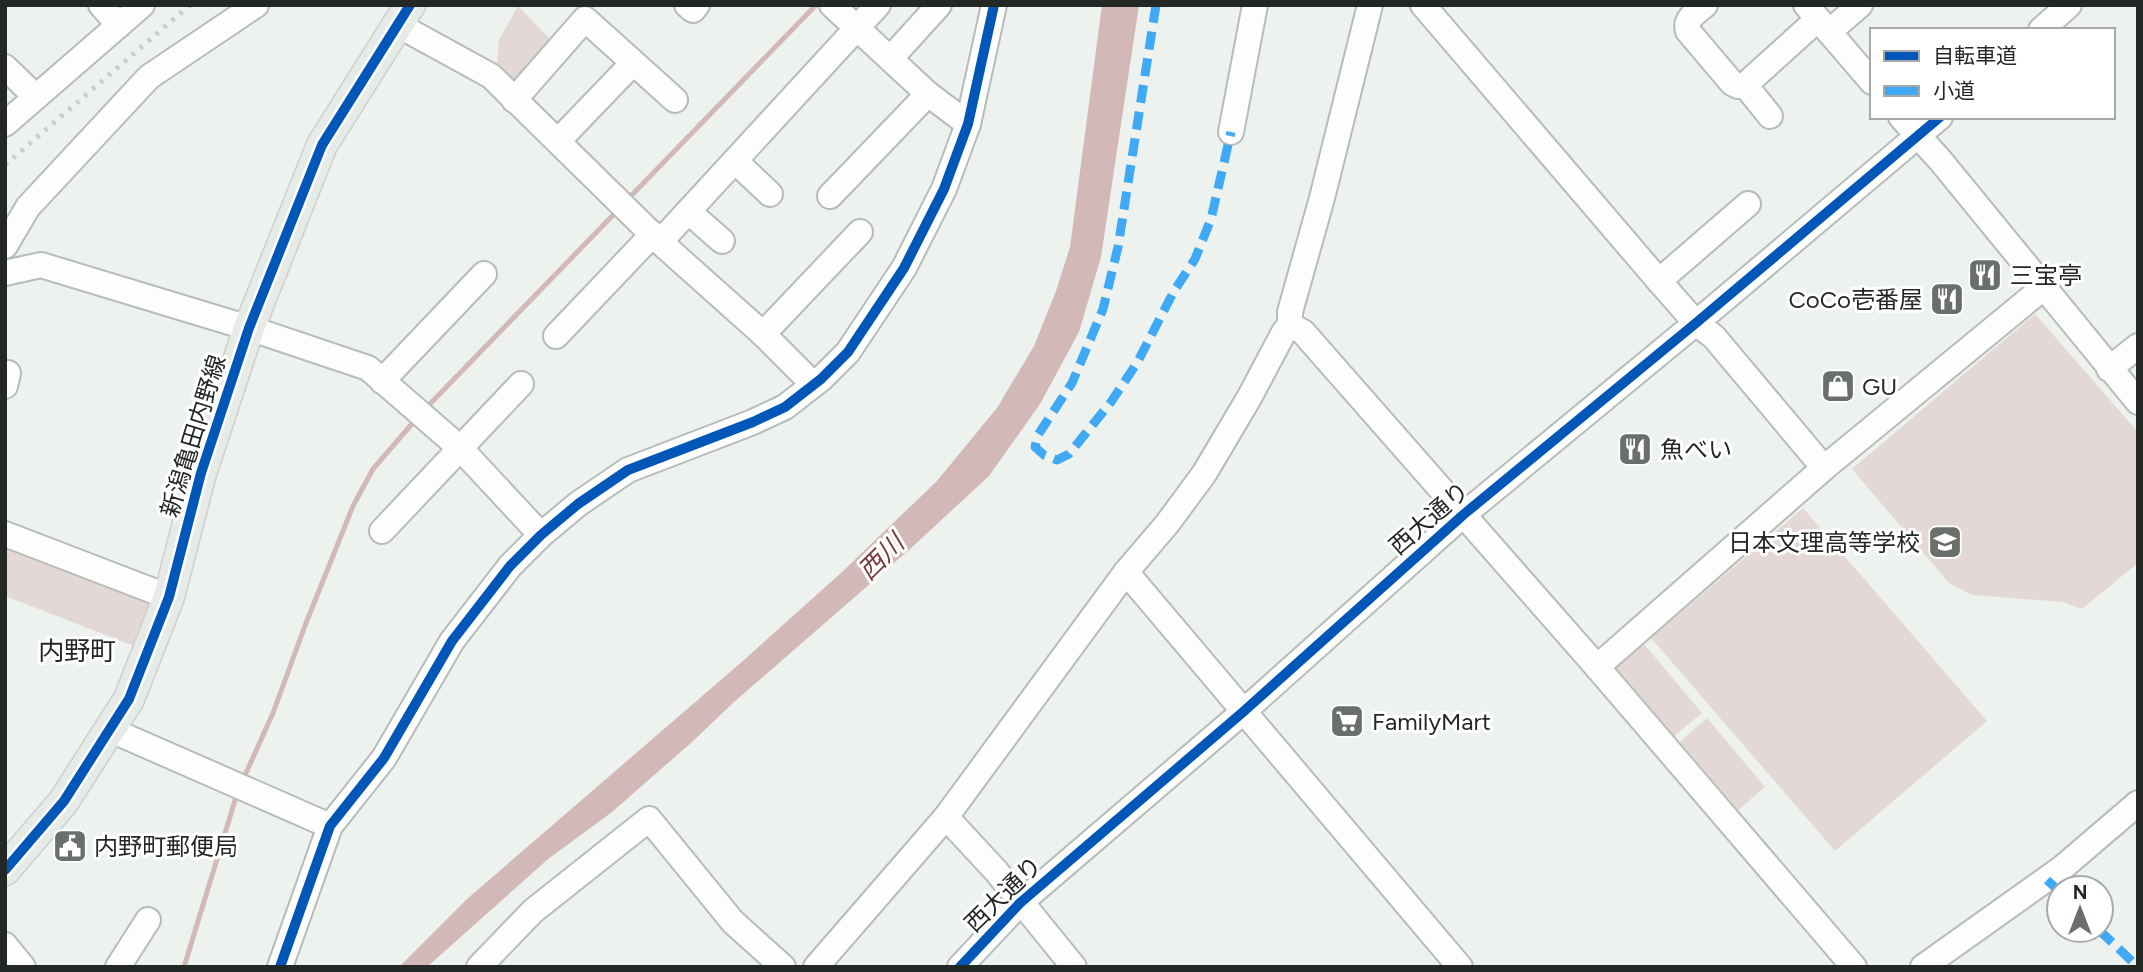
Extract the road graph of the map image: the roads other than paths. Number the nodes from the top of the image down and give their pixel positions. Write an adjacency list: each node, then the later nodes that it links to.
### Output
1 (101, 5): 18 (street)
2 (142, 5): 18 (street)
3 (256, 5): 46 (street)
4 (687, 5): 5 (street)
5 (697, 5)
6 (832, 5): 19 (street)
7 (878, 5): 19 (street)
8 (939, 5): 21 (street)
9 (994, 5): 34 (street)
10 (1255, 5): 35 (street)
11 (1370, 5): 52 (street)
12 (1423, 5): 49 (street)
13 (1705, 5): 25 (street)
14 (1860, 5): 17 (street)
15 (2069, 5): 20 (street)
16 (404, 15): 28 (street); 53 (main road, 新潟亀田内野線)
17 (1818, 19): 24 (street); 25 (street)
18 (119, 25): 27 (street)
19 (857, 28): 21 (street); 38 (street)
20 (2043, 28)
21 (891, 58): 26 (street)
22 (633, 63): 28 (street); 29 (street); 37 (street)
23 (5, 67): 27 (street)
24 (1870, 80)
25 (1745, 85): 30 (street)
26 (928, 94): 34 (street); 40 (street)
27 (36, 97): 33 (street)
28 (514, 100): 37 (street)
29 (675, 100)
30 (1770, 116)
31 (1903, 119): 36 (street)
32 (1938, 119): 36 (street, 西大通り)
33 (5, 124)
34 (968, 124): 61 (street)
35 (1231, 132)
36 (1917, 136): 50 (street); 51 (street, 西大通り)
37 (559, 141): 44 (street)
38 (734, 161): 39 (street); 42 (street)
39 (770, 194)
40 (830, 196)
41 (1748, 204): 49 (street)
42 (689, 212): 44 (street); 45 (street)
43 (860, 232): 54 (street)
44 (657, 238): 54 (street); 55 (street)
45 (722, 241)
46 (5, 246)
47 (5, 273): 53 (street)
48 (484, 274): 59 (street)
49 (1659, 281): 51 (street)
50 (2043, 288): 57 (street); 65 (street)
51 (1696, 323): 65 (street); 66 (street, 西大通り)
52 (1290, 325): 66 (street); 70 (street)
53 (249, 328): 59 (street); 71 (main road, 新潟亀田内野線)
54 (764, 334): 61 (street)
55 (556, 336)
56 (2138, 346): 57 (street)
57 (2109, 369): 63 (street)
58 (5, 373): 62 (street)
59 (382, 381): 64 (street)
60 (521, 384): 64 (street)
61 (813, 384): 69 (street)
62 (5, 386)
63 (2138, 401)
64 (460, 448): 67 (street); 69 (street)
65 (1824, 468): 72 (street)
66 (1463, 515): 72 (street); 73 (street, 西大通り)
67 (382, 531)
68 (5, 534): 71 (street)
69 (541, 534): 77 (street)
70 (1126, 572): 73 (street); 76 (street)
71 (169, 597): 74 (main road, 新潟亀田内野線)
72 (1597, 667): 91 (street)
73 (1243, 712): 79 (street, 西大通り); 90 (street)
74 (111, 730): 77 (street); 78 (main road, 新潟亀田内野線)
75 (2138, 803): 92 (street)
76 (946, 817): 79 (street); 87 (street)
77 (330, 826): 84 (street)
78 (5, 870)
79 (1020, 903): 88 (street, 西大通り); 89 (street)
80 (148, 920): 83 (street)
81 (5, 945): 82 (street)
82 (23, 967)
83 (118, 967)
84 (280, 967)
85 (479, 967): 86 (street)
86 (783, 967)
87 (816, 967)
88 (960, 967)
89 (1074, 967)
90 (1460, 967)
91 (1854, 967)
92 (1923, 967)

